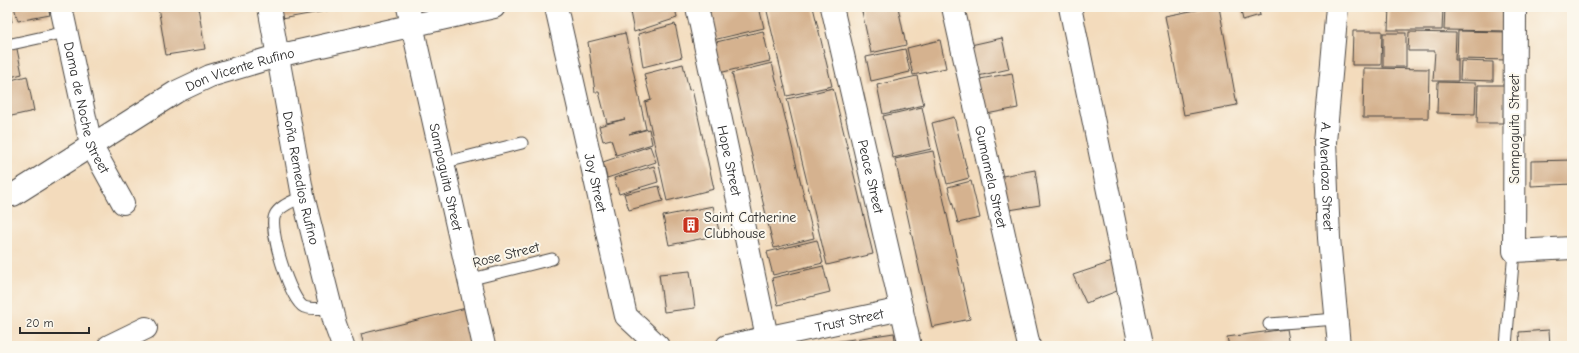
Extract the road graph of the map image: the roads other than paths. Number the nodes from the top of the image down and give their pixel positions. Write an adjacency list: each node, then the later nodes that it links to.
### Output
1 (61, 7): 12 (street, Dama de Noche Street)
2 (269, 7): 14 (street, Doña Remedios Rufino)
3 (494, 7): 11 (street, Don Vicente Rufino)
4 (556, 7): 34 (street, Joy Street)
5 (697, 7): 30 (street, Hope Street)
6 (832, 7): 26 (street, Peace Street)
7 (953, 7): 37 (street, Gumamela Street)
8 (1070, 7): 38 (street)
9 (1337, 7): 27 (street, A. Mendoza Street)
10 (1515, 7): 22 (street, Sampaguita Street)
11 (410, 17): 14 (street, Don Vicente Rufino); 17 (street, Sampaguita Street)
12 (66, 32): 13 (lane); 16 (street, Dama de Noche Street)
13 (7, 45)
14 (277, 56): 16 (street, Don Vicente Rufino); 19 (street, Doña Remedios Rufino)
15 (522, 143): 17 (lane)
16 (91, 145): 18 (street, Don Vicente Rufino); 20 (street, Dama de Noche Street)
17 (442, 163): 24 (street, Sampaguita Street)
18 (10, 196)
19 (303, 196): 25 (street, Doña Remedios Rufino); 25 (lane)
20 (123, 203)
21 (1572, 248): 22 (street)
22 (1514, 251): 40 (lane)
23 (552, 259): 24 (lane, Rose Street)
24 (468, 280): 33 (street, Sampaguita Street)
25 (332, 308): 32 (street, Doña Remedios Rufino)
26 (902, 309): 30 (street, Trust Street); 36 (street, Peace Street)
27 (1337, 319): 28 (lane); 39 (street, A. Mendoza Street)
28 (1269, 324)
29 (146, 328): 31 (street)
30 (767, 337): 35 (street, Trust Street)
31 (108, 346)
32 (343, 346)
33 (484, 346)
34 (658, 346)
35 (727, 346)
36 (910, 346)
37 (1029, 346)
38 (1140, 346)
39 (1339, 346)
40 (1506, 346)

